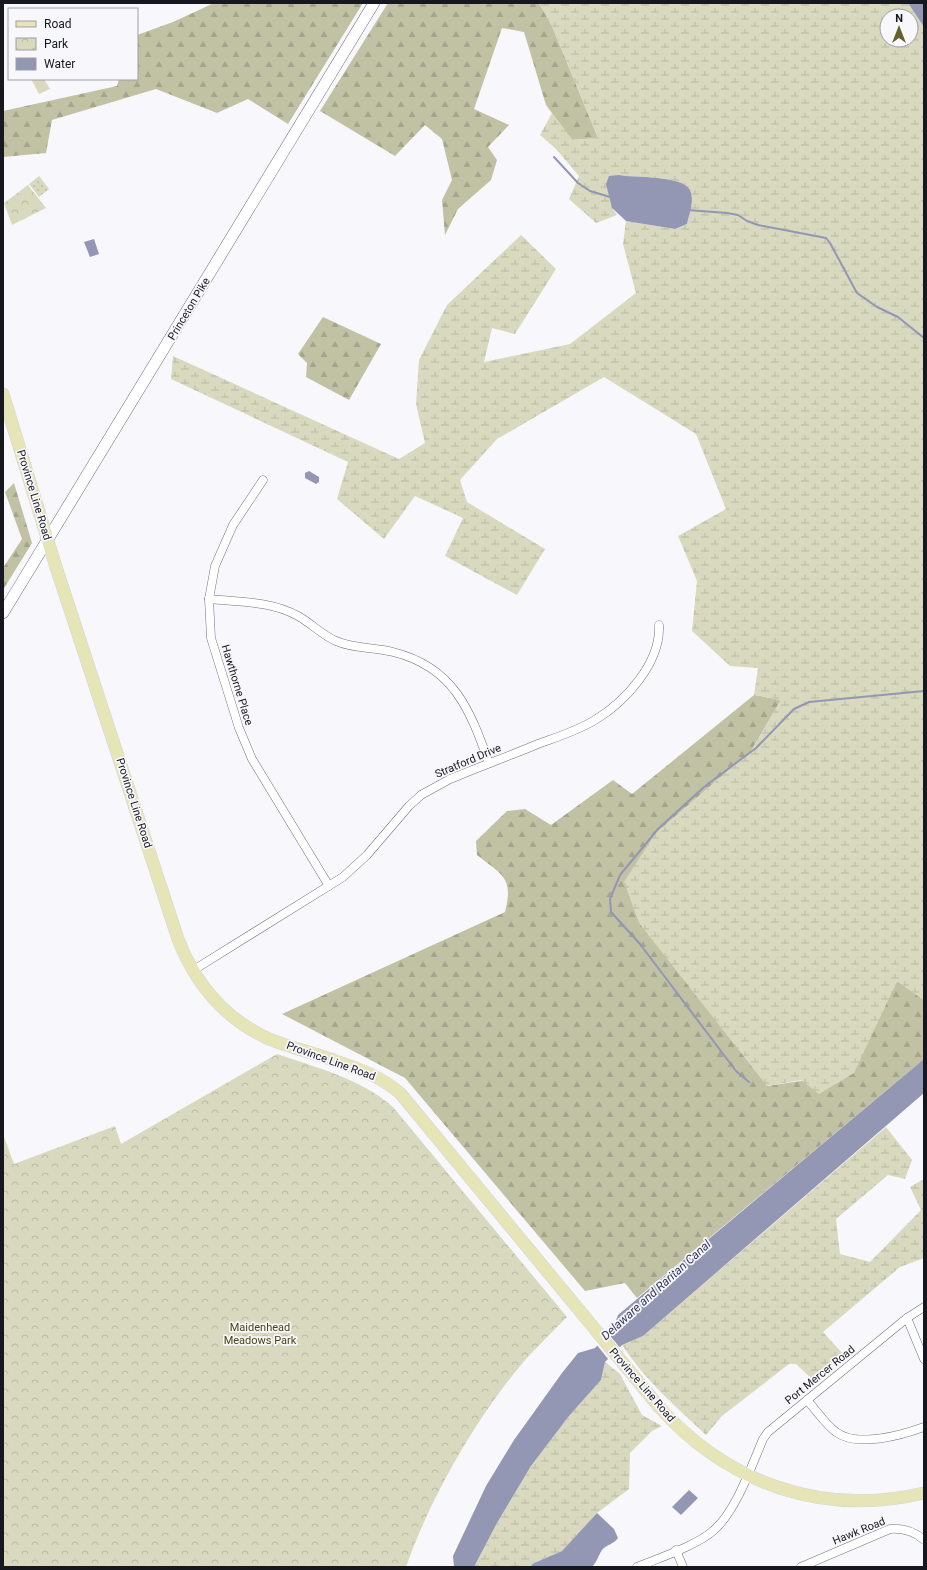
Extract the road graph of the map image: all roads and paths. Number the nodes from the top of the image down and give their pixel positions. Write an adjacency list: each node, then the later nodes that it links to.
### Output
1 (374, 3): 4 (main road, Princeton Pike)
2 (3, 394): 4 (main road, Province Line Road)
3 (264, 480): 5 (street, Hawthorne Place)
4 (48, 540): 6 (main road, Princeton Pike); 10 (main road, Province Line Road)
5 (209, 599): 8 (street); 9 (street, Hawthorne Place)
6 (3, 613)
7 (659, 625): 8 (street, Stratford Drive)
8 (489, 763): 9 (street, Stratford Drive)
9 (329, 886): 10 (street, Stratford Drive)
10 (192, 971): 16 (main road, Province Line Road)
11 (924, 1307): 12 (street, Port Mercer Road)
12 (907, 1318): 13 (street); 14 (street, Port Mercer Road)
13 (924, 1359)
14 (807, 1400): 15 (street); 16 (street, Port Mercer Road)
15 (924, 1427)
16 (747, 1475): 17 (main road, Province Line Road); 19 (street, Port Mercer Road)
17 (924, 1493)
18 (924, 1540): 22 (street, Hawk Road)
19 (676, 1550): 20 (street, Port Mercer Road); 21 (street)
20 (637, 1567)
21 (683, 1567)
22 (801, 1567)

